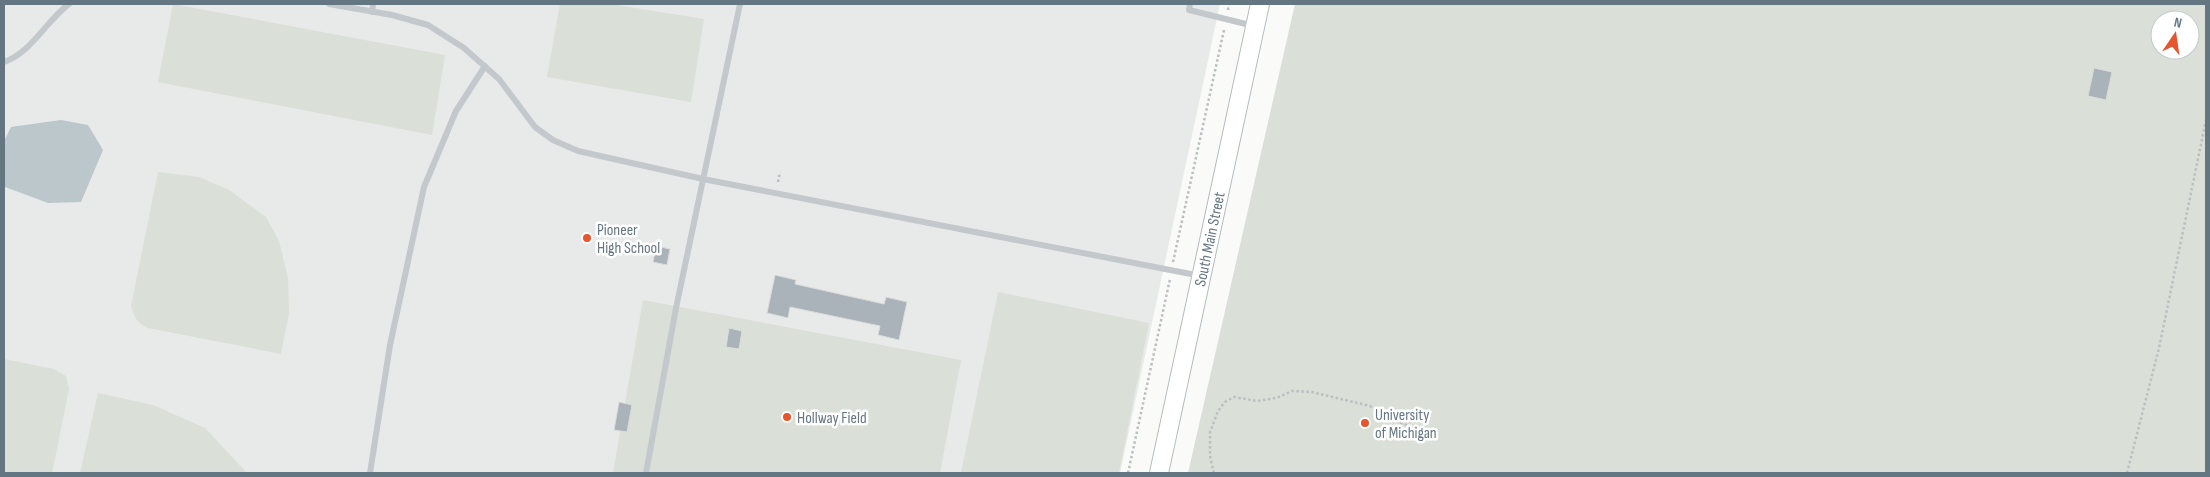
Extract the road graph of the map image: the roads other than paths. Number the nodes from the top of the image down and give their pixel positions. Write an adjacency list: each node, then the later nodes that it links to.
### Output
1 (69, 4): 9 (lane)
2 (329, 4): 7 (lane)
3 (373, 4): 7 (lane)
4 (740, 4): 11 (lane)
5 (1260, 4): 8 (main road, South Main Street)
6 (1190, 7): 8 (lane)
7 (372, 12): 10 (lane)
8 (1255, 26): 12 (main road, South Main Street)
9 (4, 62)
10 (484, 66): 11 (lane); 13 (lane)
11 (703, 179): 12 (lane); 14 (lane)
12 (1202, 276): 15 (main road, South Main Street)
13 (370, 473)
14 (646, 473)
15 (1159, 473)

